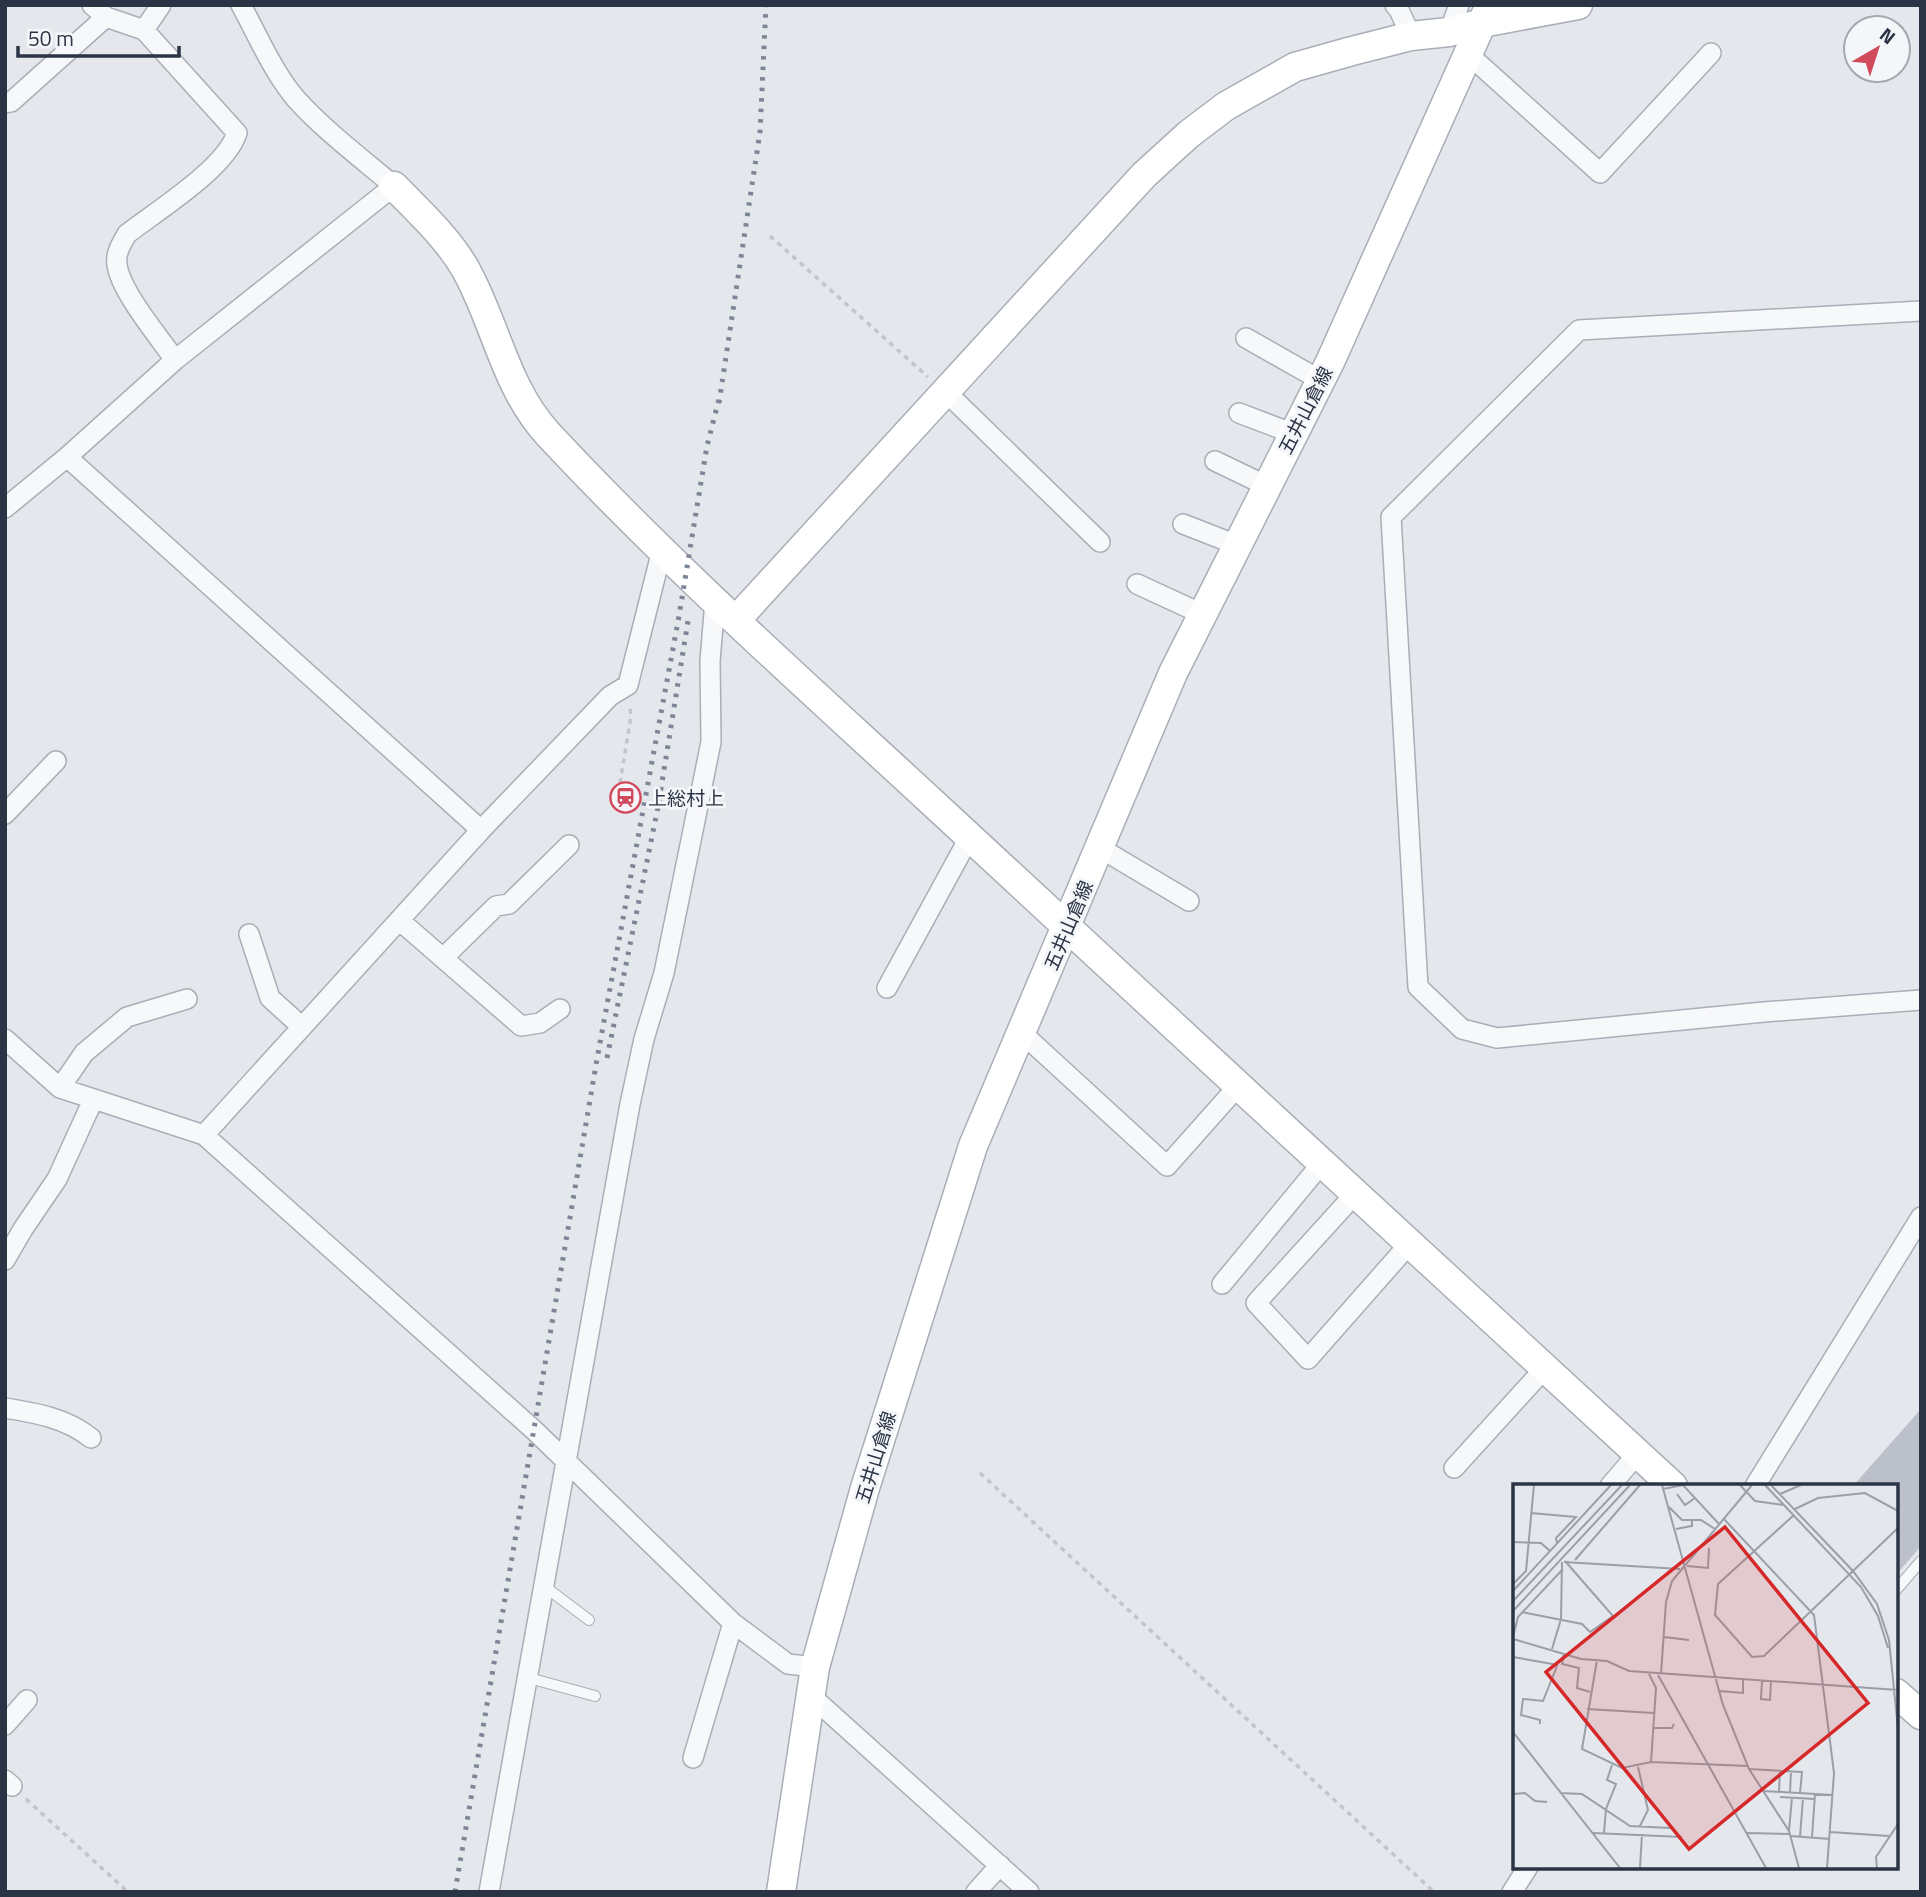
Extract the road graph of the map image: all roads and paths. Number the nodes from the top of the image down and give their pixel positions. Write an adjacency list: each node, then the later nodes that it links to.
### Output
1 (161, 5): 8 (street)
2 (241, 5): 14 (street)
3 (1395, 5): 10 (street)
4 (1460, 5): 9 (street)
5 (1578, 5): 7 (street)
6 (99, 11): 8 (street); 13 (street)
7 (1486, 14): 9 (street); 12 (street, 五井山倉線)
8 (144, 30): 18 (street)
9 (1448, 32): 10 (street)
10 (1411, 36): 20 (street)
11 (1711, 52): 12 (street)
12 (1468, 54): 19 (street, 五井山倉線)
13 (5, 103)
14 (394, 186): 18 (street); 30 (street)
15 (770, 236): 20 (path)
16 (1921, 311): 50 (street)
17 (1246, 338): 19 (street)
18 (175, 360): 23 (street)
19 (1320, 380): 22 (street, 五井山倉線)
20 (945, 391): 28 (street); 34 (street)
21 (1239, 413): 22 (street)
22 (1294, 434): 25 (street, 五井山倉線)
23 (67, 457): 26 (street); 39 (street)
24 (1215, 461): 25 (street)
25 (1267, 486): 29 (street, 五井山倉線)
26 (5, 508)
27 (1183, 524): 29 (street)
28 (1100, 542)
29 (1237, 545): 33 (street, 五井山倉線)
30 (662, 550): 32 (street); 35 (street)
31 (1137, 584): 33 (street)
32 (715, 601): 34 (street); 69 (street)
33 (1202, 614): 42 (street, 五井山倉線)
34 (736, 620): 40 (street)
35 (628, 685): 37 (path); 39 (street)
36 (56, 761): 38 (street)
37 (620, 783)
38 (5, 814)
39 (481, 830): 44 (street)
40 (969, 838): 45 (street); 48 (street)
41 (569, 845): 47 (street)
42 (1100, 848): 43 (street); 45 (street, 五井山倉線)
43 (1189, 901)
44 (399, 920): 47 (street); 52 (street)
45 (1066, 929): 53 (street, 五井山倉線); 55 (street)
46 (249, 934): 52 (street)
47 (443, 958): 51 (street)
48 (887, 988)
49 (187, 999): 56 (street)
50 (1921, 1000)
51 (560, 1009)
52 (302, 1027): 58 (street)
53 (1022, 1033): 55 (street); 80 (street, 五井山倉線)
54 (5, 1039): 56 (street)
55 (1239, 1084): 59 (street)
56 (60, 1088): 57 (street)
57 (93, 1100): 58 (street); 63 (street)
58 (204, 1135): 69 (street)
59 (1322, 1163): 60 (street); 64 (street)
60 (1355, 1194): 62 (street); 62 (street)
61 (1921, 1217): 74 (street)
62 (1410, 1242): 65 (street)
63 (5, 1260)
64 (1222, 1284)
65 (1546, 1367): 68 (street); 70 (street)
66 (5, 1408): 67 (street)
67 (91, 1438)
68 (1638, 1453): 72 (street); 73 (street)
69 (565, 1458): 76 (street); 79 (street)
70 (1454, 1468)
71 (980, 1472): 97 (path)
72 (1612, 1484)
73 (1671, 1484)
74 (1756, 1484)
75 (1921, 1561): 77 (lane)
76 (544, 1586): 78 (lane); 81 (street)
77 (1898, 1588)
78 (589, 1619)
79 (733, 1623): 80 (street); 88 (street)
80 (816, 1667): 82 (street, 五井山倉線)
81 (529, 1678): 84 (lane); 93 (street)
82 (810, 1695): 90 (street); 94 (street, 五井山倉線)
83 (1898, 1695): 86 (street)
84 (595, 1696)
85 (27, 1700): 87 (street)
86 (1921, 1716)
87 (5, 1724)
88 (693, 1758)
89 (9, 1783): 92 (path)
90 (1000, 1865): 95 (street); 96 (street)
91 (1527, 1869): 98 (street)
92 (128, 1892)
93 (489, 1892)
94 (781, 1892)
95 (976, 1892)
96 (1029, 1892)
97 (1434, 1892)
98 (1513, 1892)

